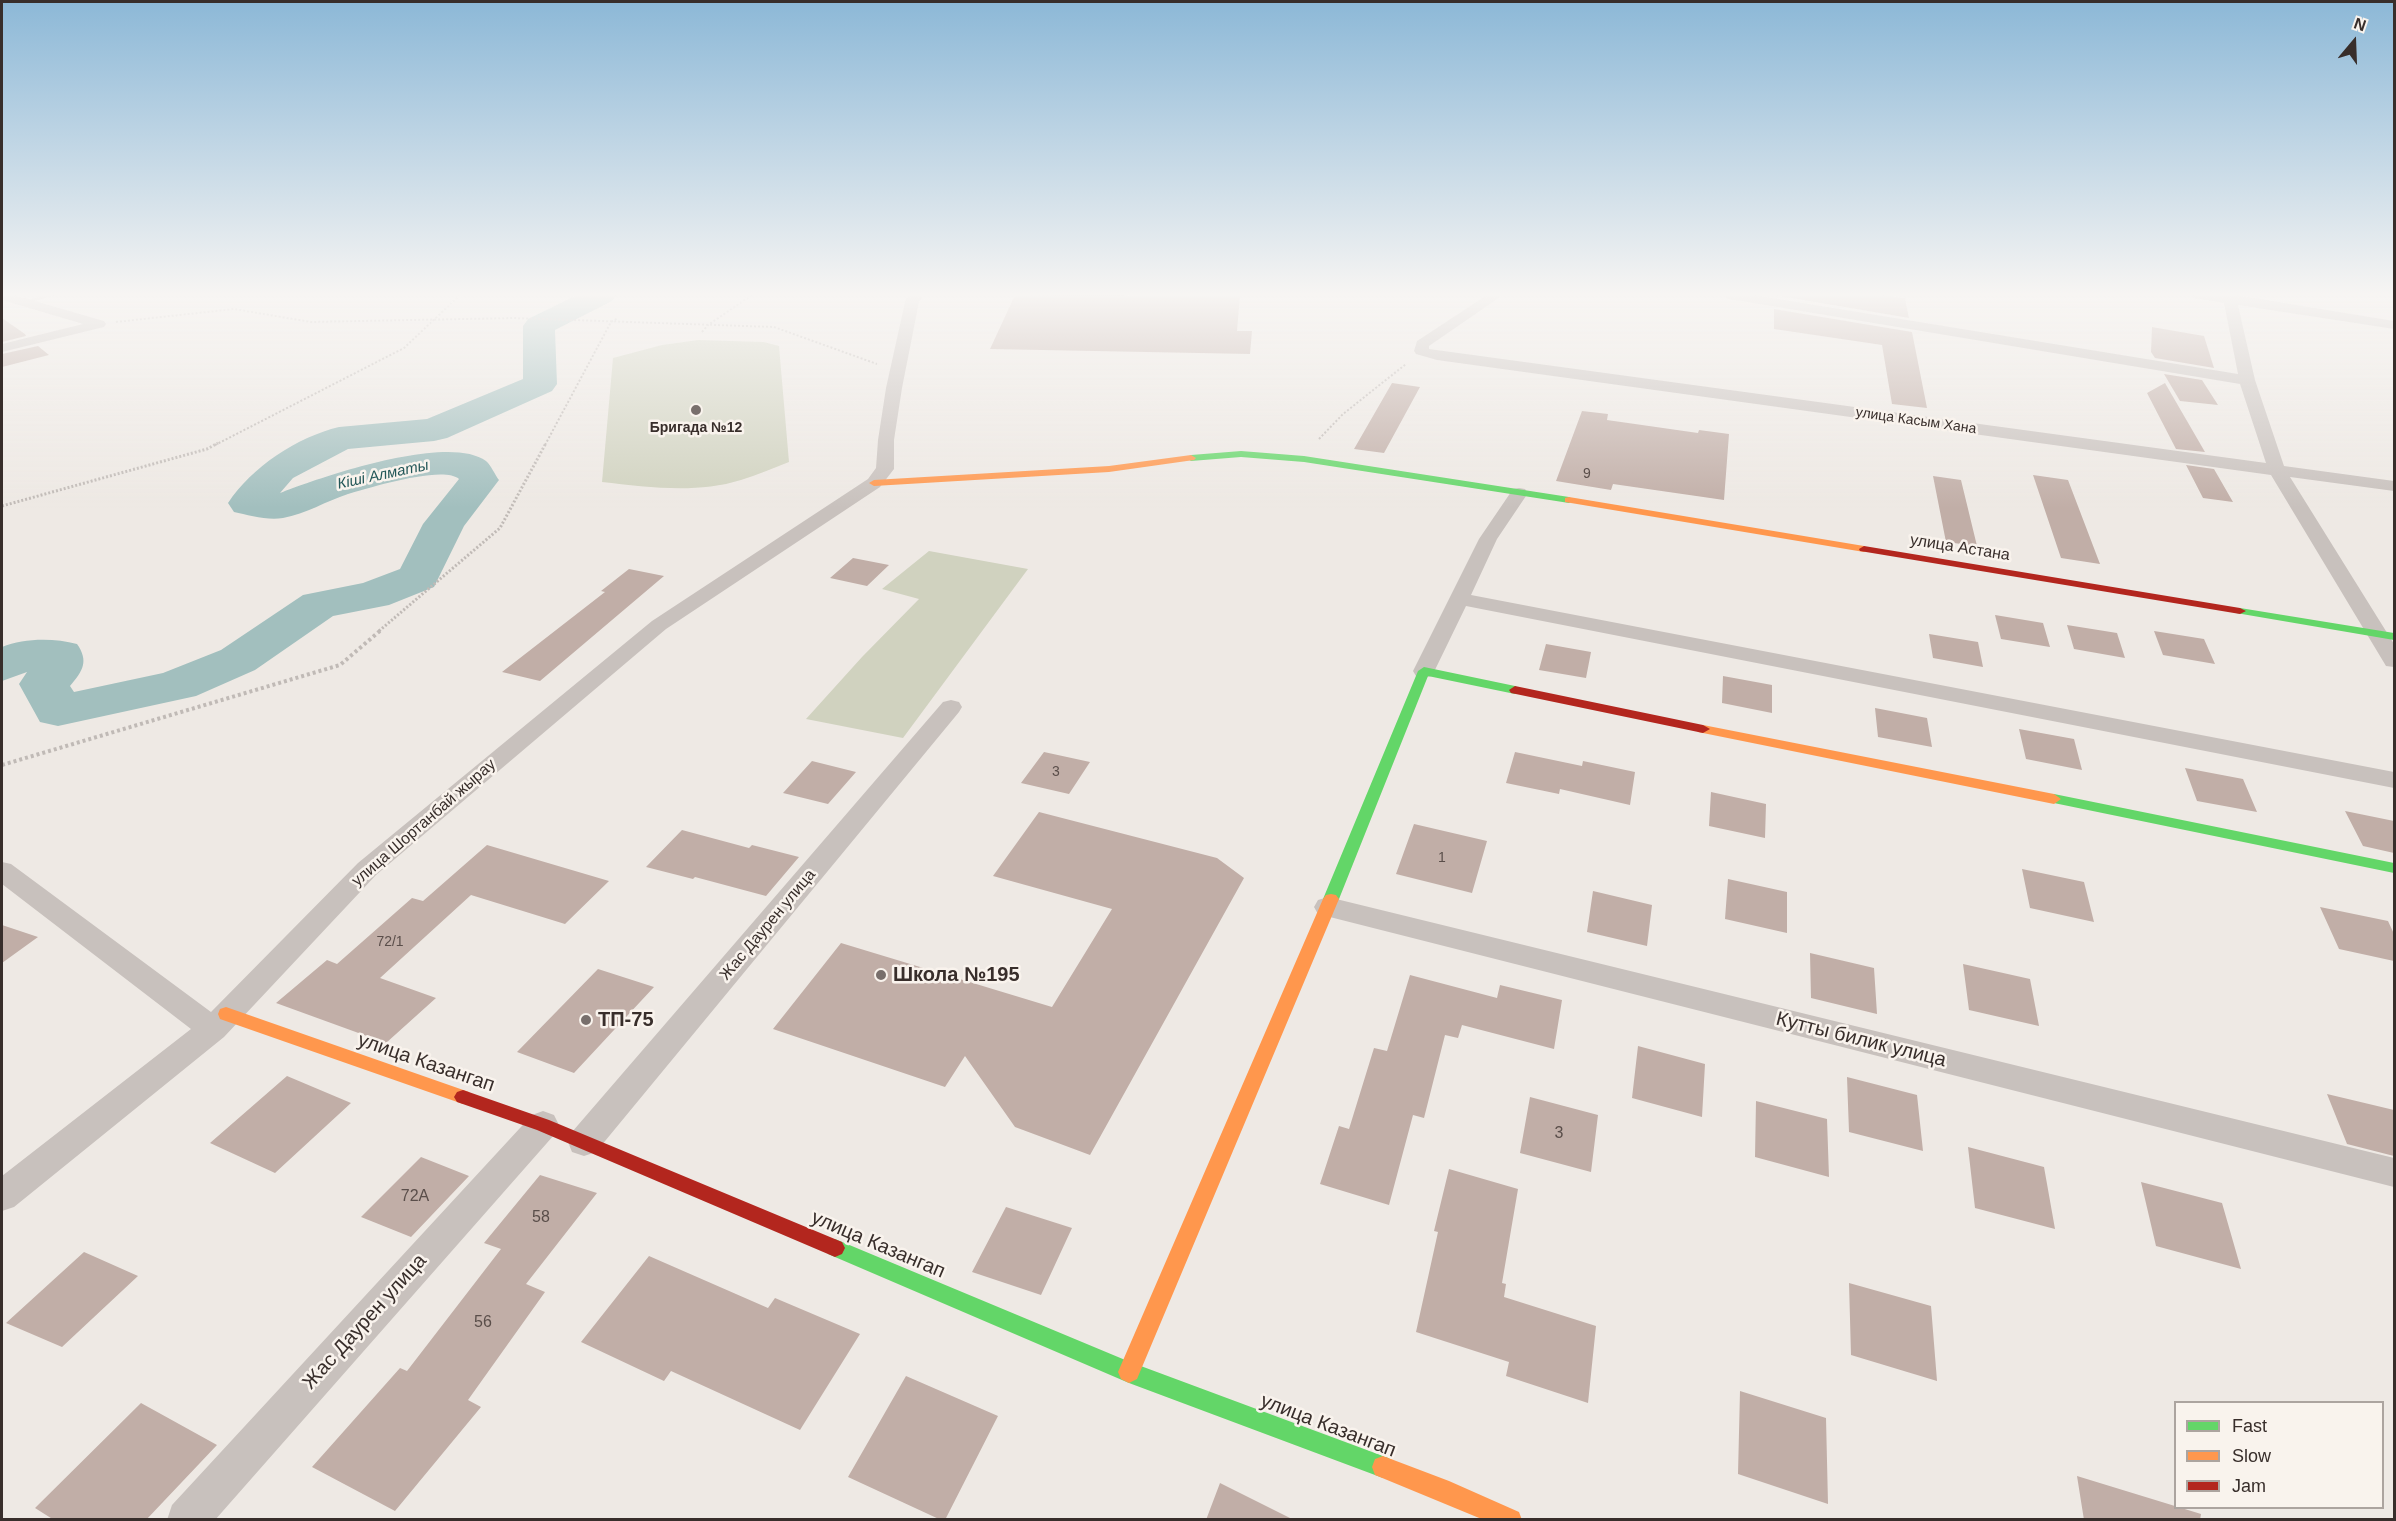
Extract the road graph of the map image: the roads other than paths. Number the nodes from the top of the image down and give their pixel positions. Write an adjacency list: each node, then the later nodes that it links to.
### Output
1 (898, 366): 7 (street)
2 (1523, 366): 6 (street, улица Касым Хана)
3 (2162, 366): 5 (street)
4 (2244, 366): 5 (street)
5 (2247, 380): 6 (street)
6 (2277, 470): 8 (street, улица Касым Хана); 11 (street)
7 (874, 483): 9 (street, улица Астана); 19 (street, улица Шортанбай жырау)
8 (2394, 486)
9 (1519, 493): 10 (street); 11 (street, улица Астана)
10 (1459, 599): 13 (street); 15 (street)
11 (2387, 636): 12 (street)
12 (2394, 661)
13 (1424, 671): 16 (street); 18 (street)
14 (951, 707): 21 (street, Жас Даурен улица)
15 (2394, 780)
16 (2394, 868)
17 (2, 871): 19 (street)
18 (1328, 908): 22 (street, Кутты билик улица); 24 (street)
19 (220, 1022): 20 (street, улица Казангап); 23 (street, улица Шортанбай жырау)
20 (543, 1125): 21 (street, улица Казангап); 26 (street, Жас Даурен улица)
21 (584, 1142): 24 (street, улица Казангап)
22 (2394, 1173)
23 (2, 1196)
24 (1129, 1372): 25 (street, улица Казангап)
25 (1446, 1506): 27 (street, улица Казангап)
26 (186, 1520)
27 (1511, 1520)

